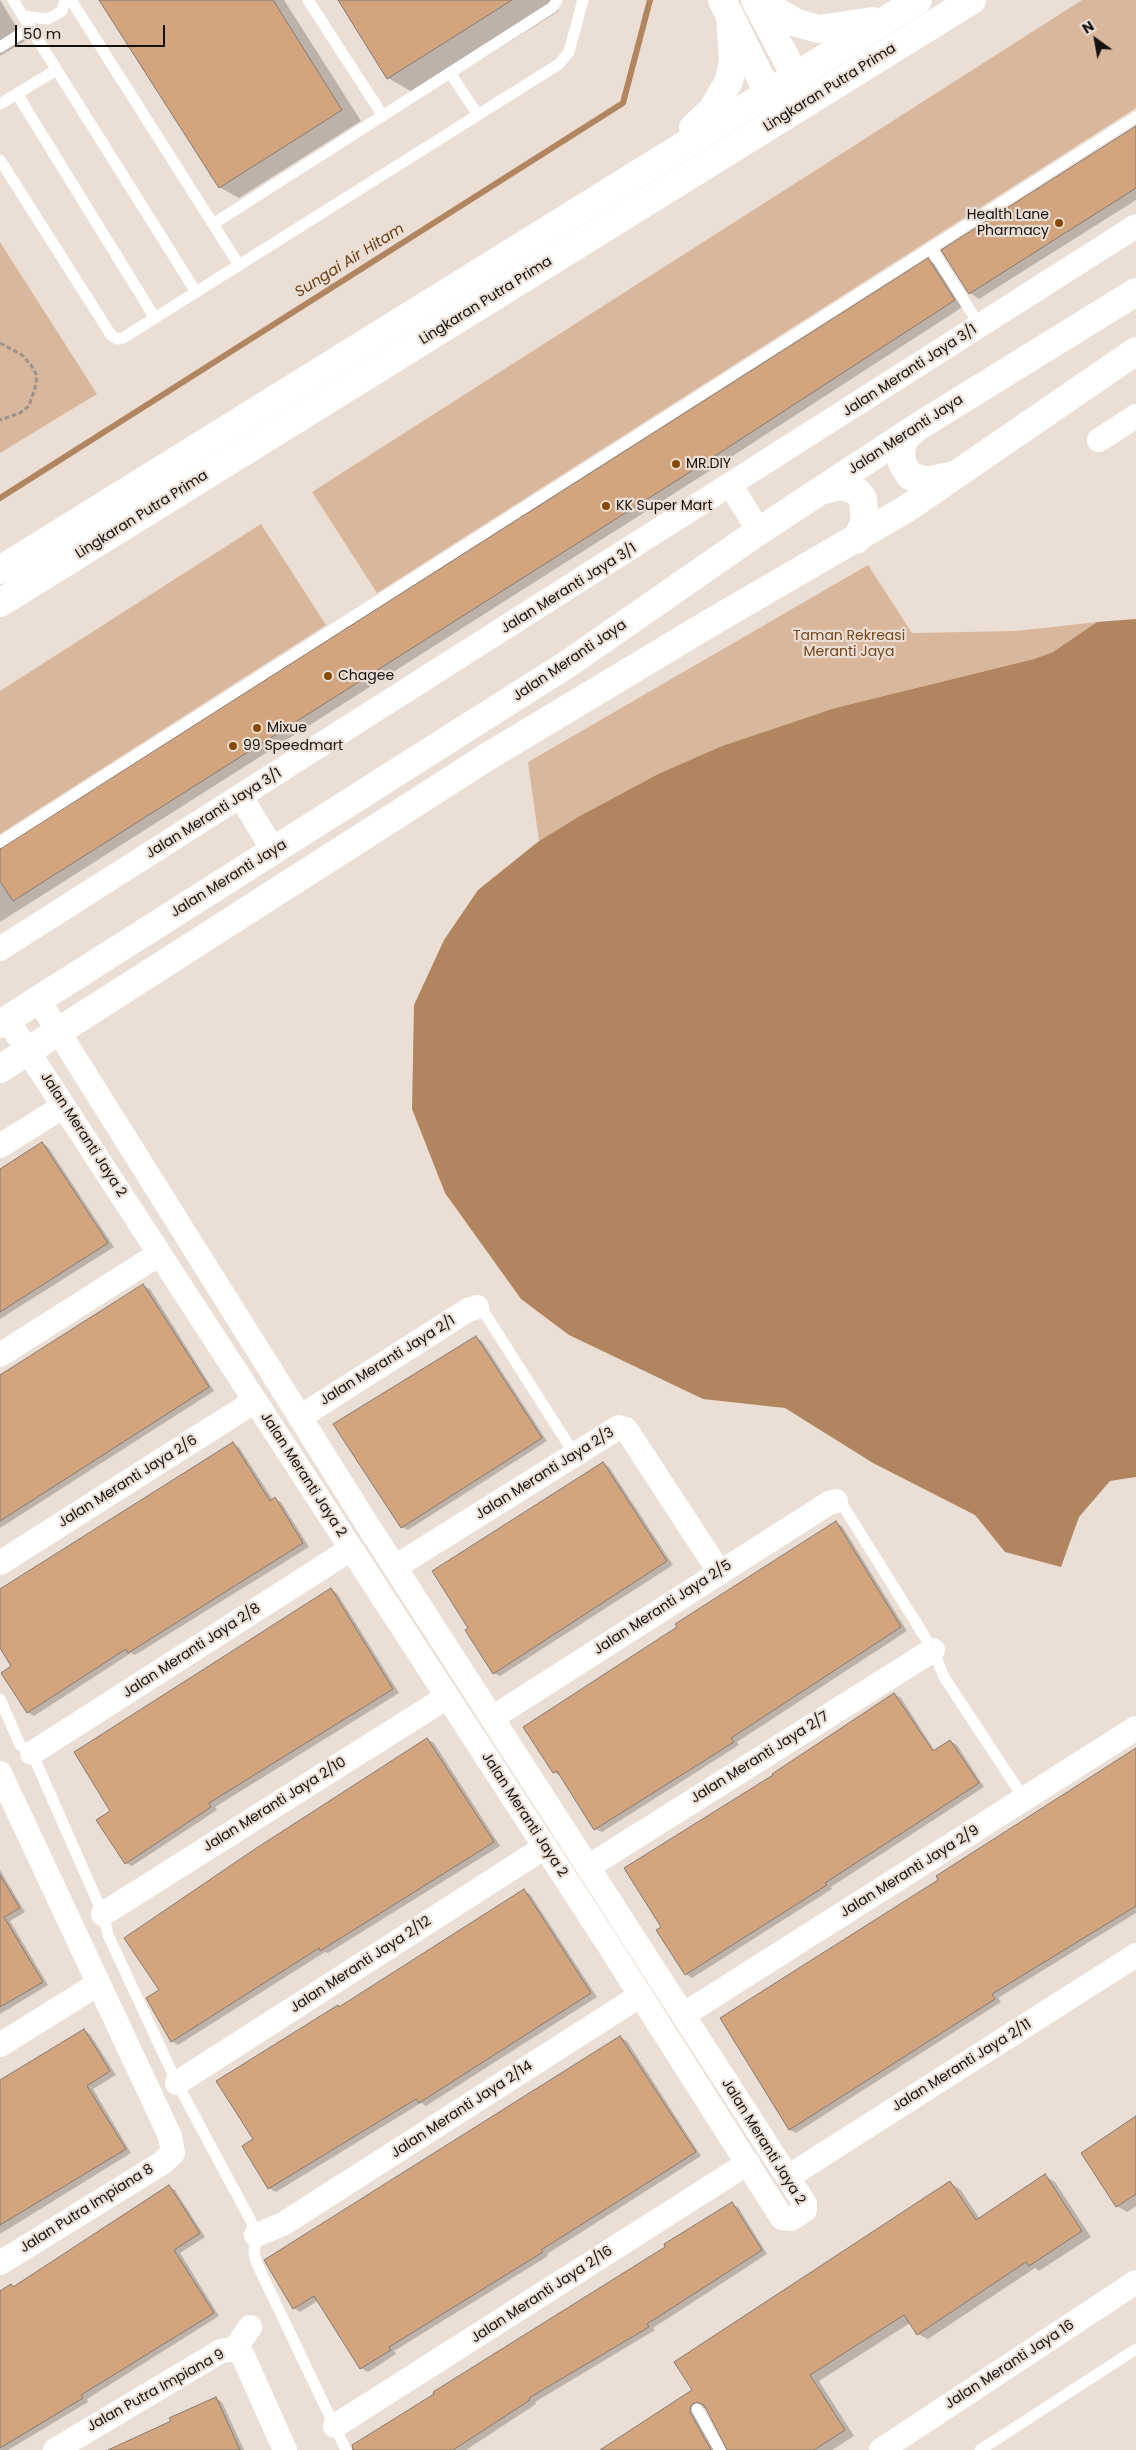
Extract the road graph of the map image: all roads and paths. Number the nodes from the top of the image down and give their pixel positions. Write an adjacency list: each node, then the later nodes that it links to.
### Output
1 (13, 0): 12 (lane)
2 (65, 0): 12 (lane)
3 (71, 0): 29 (lane)
4 (308, 0): 24 (lane)
5 (557, 0): 17 (lane)
6 (582, 0): 23 (lane)
7 (755, 0): 18 (street)
8 (767, 0): 13 (street)
9 (918, 0): 13 (street, Lingkaran Putra Prima)
10 (972, 0): 21 (street, Lingkaran Putra Prima)
11 (726, 8): 19 (street); 27 (street)
12 (22, 16): 14 (lane)
13 (889, 18): 18 (street, Lingkaran Putra Prima)
14 (30, 28): 15 (lane); 16 (lane)
15 (0, 47)
16 (56, 70): 20 (lane); 33 (lane)
17 (450, 73): 23 (lane); 24 (lane)
18 (795, 76): 19 (street, Lingkaran Putra Prima); 21 (street)
19 (767, 92): 26 (street); 27 (street, Lingkaran Putra Prima)
20 (17, 94): 22 (lane); 35 (lane)
21 (809, 101): 26 (street, Lingkaran Putra Prima)
22 (0, 104)
23 (478, 115): 32 (lane)
24 (383, 116): 29 (lane)
25 (1136, 117): 31 (lane)
26 (780, 119): 49 (street, Lingkaran Putra Prima)
27 (659, 159): 48 (street, Lingkaran Putra Prima)
28 (0, 160): 35 (lane)
29 (213, 224): 32 (lane)
30 (1136, 226): 36 (street, Jalan Meranti Jaya 3/1)
31 (932, 250): 36 (lane); 51 (lane)
32 (239, 265): 33 (lane)
33 (196, 292): 35 (lane)
34 (1136, 292): 41 (street, Jalan Meranti Jaya)
35 (155, 318)
36 (980, 326): 44 (street, Jalan Meranti Jaya 3/1)
37 (0, 343): 40 (path)
38 (1136, 351): 43 (street)
39 (1136, 416): 42 (street)
40 (0, 420)
41 (919, 426): 43 (street); 45 (street, Jalan Meranti Jaya)
42 (1099, 440)
43 (958, 474): 47 (street)
44 (731, 486): 46 (street); 50 (street, Jalan Meranti Jaya 3/1)
45 (820, 491): 46 (street, Jalan Meranti Jaya); 47 (street)
46 (759, 531): 52 (street, Jalan Meranti Jaya)
47 (856, 540): 56 (street)
48 (0, 570)
49 (0, 603)
50 (241, 797): 52 (street); 53 (street, Jalan Meranti Jaya 3/1)
51 (0, 842)
52 (273, 850): 54 (street, Jalan Meranti Jaya)
53 (0, 949)
54 (38, 999): 55 (street, Jalan Meranti Jaya); 56 (street, Jalan Meranti Jaya 2)
55 (3, 1021): 57 (street, Jalan Meranti Jaya 2)
56 (59, 1032): 57 (street); 61 (street, Jalan Meranti Jaya 2)
57 (28, 1052): 58 (street); 59 (street, Jalan Meranti Jaya 2)
58 (0, 1069)
59 (64, 1106): 60 (street); 62 (street, Jalan Meranti Jaya 2)
60 (0, 1146)
61 (149, 1176): 62 (street); 67 (street, Jalan Meranti Jaya 2)
62 (120, 1193): 63 (street, Jalan Meranti Jaya 2)
63 (159, 1254): 65 (street); 66 (street, Jalan Meranti Jaya 2)
64 (477, 1307): 67 (street, Jalan Meranti Jaya 2/1); 68 (lane)
65 (0, 1355)
66 (255, 1401): 70 (street, Jalan Meranti Jaya 2); 73 (street, Jalan Meranti Jaya 2/6)
67 (300, 1417): 69 (street, Jalan Meranti Jaya 2)
68 (575, 1455): 74 (street, Jalan Meranti Jaya 2/3); 75 (street, Jalan Meranti Jaya 2/3)
69 (330, 1464): 70 (street); 74 (street, Jalan Meranti Jaya 2)
70 (306, 1479): 72 (street, Jalan Meranti Jaya 2)
71 (836, 1501): 75 (street, Jalan Meranti Jaya 2/5); 76 (lane)
72 (351, 1549): 77 (street, Jalan Meranti Jaya 2); 81 (street, Jalan Meranti Jaya 2/8)
73 (0, 1563)
74 (395, 1567): 79 (street, Jalan Meranti Jaya 2)
75 (720, 1572): 79 (street, Jalan Meranti Jaya 2/5)
76 (932, 1650): 85 (lane); 88 (street, Jalan Meranti Jaya 2/7)
77 (447, 1697): 83 (street, Jalan Meranti Jaya 2); 89 (street, Jalan Meranti Jaya 2/10)
78 (0, 1700): 81 (lane)
79 (492, 1718): 82 (street, Jalan Meranti Jaya 2)
80 (1136, 1728): 85 (street, Jalan Meranti Jaya 2/9)
81 (32, 1753): 89 (lane)
82 (518, 1757): 83 (street); 88 (street, Jalan Meranti Jaya 2)
83 (496, 1772): 87 (street, Jalan Meranti Jaya 2)
84 (0, 1773): 86 (street)
85 (1026, 1800): 93 (street, Jalan Meranti Jaya 2/9)
86 (9, 1818): 91 (street)
87 (545, 1847): 92 (street, Jalan Meranti Jaya 2); 95 (street, Jalan Meranti Jaya 2/12)
88 (588, 1866): 93 (street, Jalan Meranti Jaya 2)
89 (103, 1914): 95 (lane)
90 (1136, 1955): 97 (street, Jalan Meranti Jaya 2/11)
91 (98, 1984): 94 (street); 99 (street, Jalan Putra Impiana 8)
92 (641, 1995): 96 (street, Jalan Meranti Jaya 2); 98 (street, Jalan Meranti Jaya 2/14)
93 (683, 2015): 97 (street, Jalan Meranti Jaya 2)
94 (0, 2045)
95 (177, 2083): 98 (lane)
96 (748, 2163): 97 (street, Jalan Meranti Jaya 2); 105 (street, Jalan Meranti Jaya 2/16)
97 (788, 2176)
98 (256, 2235): 105 (lane)
99 (0, 2263)
100 (1136, 2282): 107 (street, Jalan Meranti Jaya 16)
101 (250, 2327): 102 (street, Jalan Putra Impiana 9)
102 (235, 2349): 106 (street, Jalan Putra Impiana 9); 109 (street)
103 (1136, 2349): 112 (lane)
104 (697, 2409): 111 (lane)
105 (336, 2426): 110 (lane)
106 (87, 2441): 108 (street, Jalan Putra Impiana 9)
107 (883, 2449)
108 (55, 2450)
109 (285, 2450)
110 (346, 2450)
111 (720, 2450)
112 (980, 2450)

